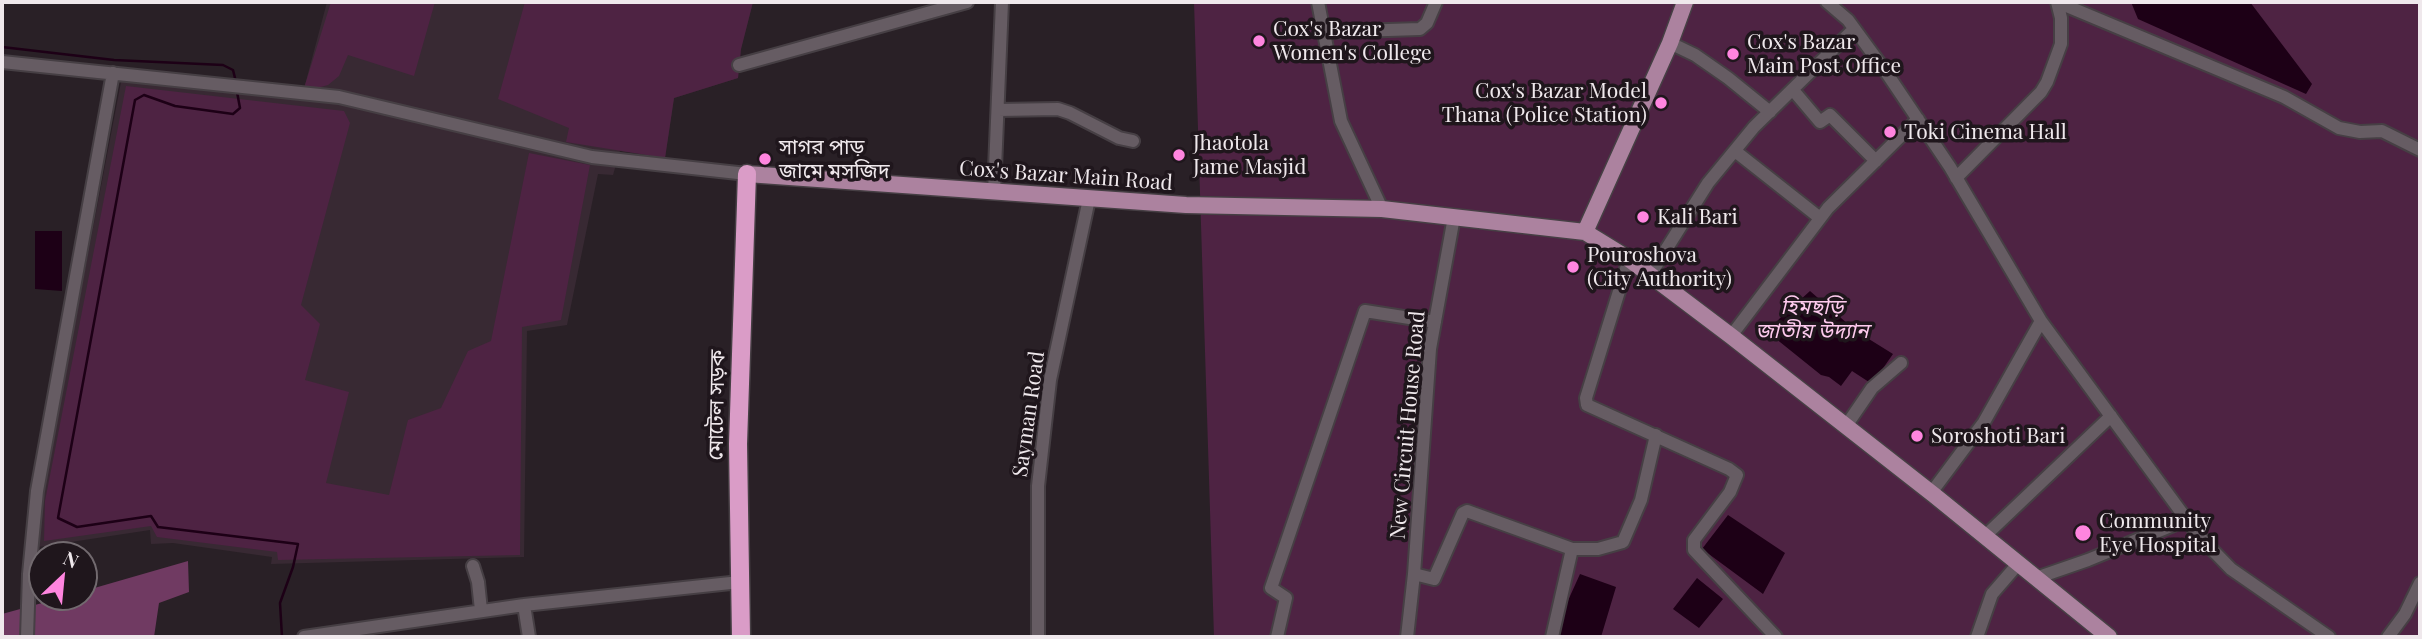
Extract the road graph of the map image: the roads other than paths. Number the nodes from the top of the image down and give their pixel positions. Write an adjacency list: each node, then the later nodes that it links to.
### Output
1 (967, 2): 8 (street)
2 (1002, 2): 16 (street)
3 (1318, 2): 10 (street)
4 (1436, 2): 10 (street)
5 (1685, 2): 11 (main road)
6 (1827, 2): 9 (street)
7 (2057, 2): 20 (street); 24 (street)
8 (931, 7): 13 (street)
9 (1854, 29): 15 (street); 18 (street)
10 (1325, 32): 27 (street)
11 (1670, 43): 17 (street); 30 (main road)
12 (2, 62): 14 (street)
13 (738, 65)
14 (113, 73): 23 (street); 52 (street)
15 (1793, 90): 17 (street); 22 (street)
16 (998, 110): 19 (street); 25 (street)
17 (1770, 112): 21 (street)
18 (1918, 120): 22 (street); 24 (street)
19 (1133, 141)
20 (2420, 150)
21 (1735, 151): 29 (street); 32 (street)
22 (1876, 161): 29 (street)
23 (747, 174): 25 (main road, Cox's Bazar Main Road); 48 (highway, মোটেল সড়ক)
24 (1956, 178): 33 (street)
25 (994, 192): 26 (main road, Cox's Bazar Main Road)
26 (1089, 199): 27 (main road, Cox's Bazar Main Road); 56 (street, Sayman Road)
27 (1382, 209): 28 (main road, Cox's Bazar Main Road)
28 (1454, 217): 30 (main road, Cox's Bazar Main Road); 34 (street, New Circuit House Road)
29 (1820, 218): 35 (street)
30 (1586, 232): 31 (main road)
31 (1629, 259): 32 (main road); 39 (street)
32 (1650, 275): 35 (main road)
33 (2041, 321): 37 (street); 40 (street)
34 (1435, 322): 46 (street, New Circuit House Road); 57 (street)
35 (1731, 335): 38 (main road)
36 (1901, 363): 38 (street)
37 (2111, 416): 41 (street); 42 (street)
38 (1846, 426): 40 (main road)
39 (1656, 435): 43 (street); 60 (street)
40 (1931, 493): 42 (main road)
41 (2188, 519): 47 (street); 63 (street)
42 (1985, 536): 44 (main road)
43 (1572, 549): 46 (street); 59 (street)
44 (2018, 564): 47 (main road); 61 (street)
45 (473, 566): 51 (street)
46 (1414, 574): 58 (street, New Circuit House Road)
47 (2036, 578): 62 (main road)
48 (740, 582): 50 (street); 55 (highway, মোটেল সড়ক)
49 (2420, 583): 64 (street)
50 (524, 605): 51 (street); 54 (street)
51 (481, 610): 53 (street)
52 (27, 637)
53 (307, 637)
54 (529, 637)
55 (741, 637)
56 (1038, 637)
57 (1277, 637)
58 (1406, 637)
59 (1552, 637)
60 (1776, 637)
61 (1977, 637)
62 (2109, 637)
63 (2329, 637)
64 (2388, 637)

